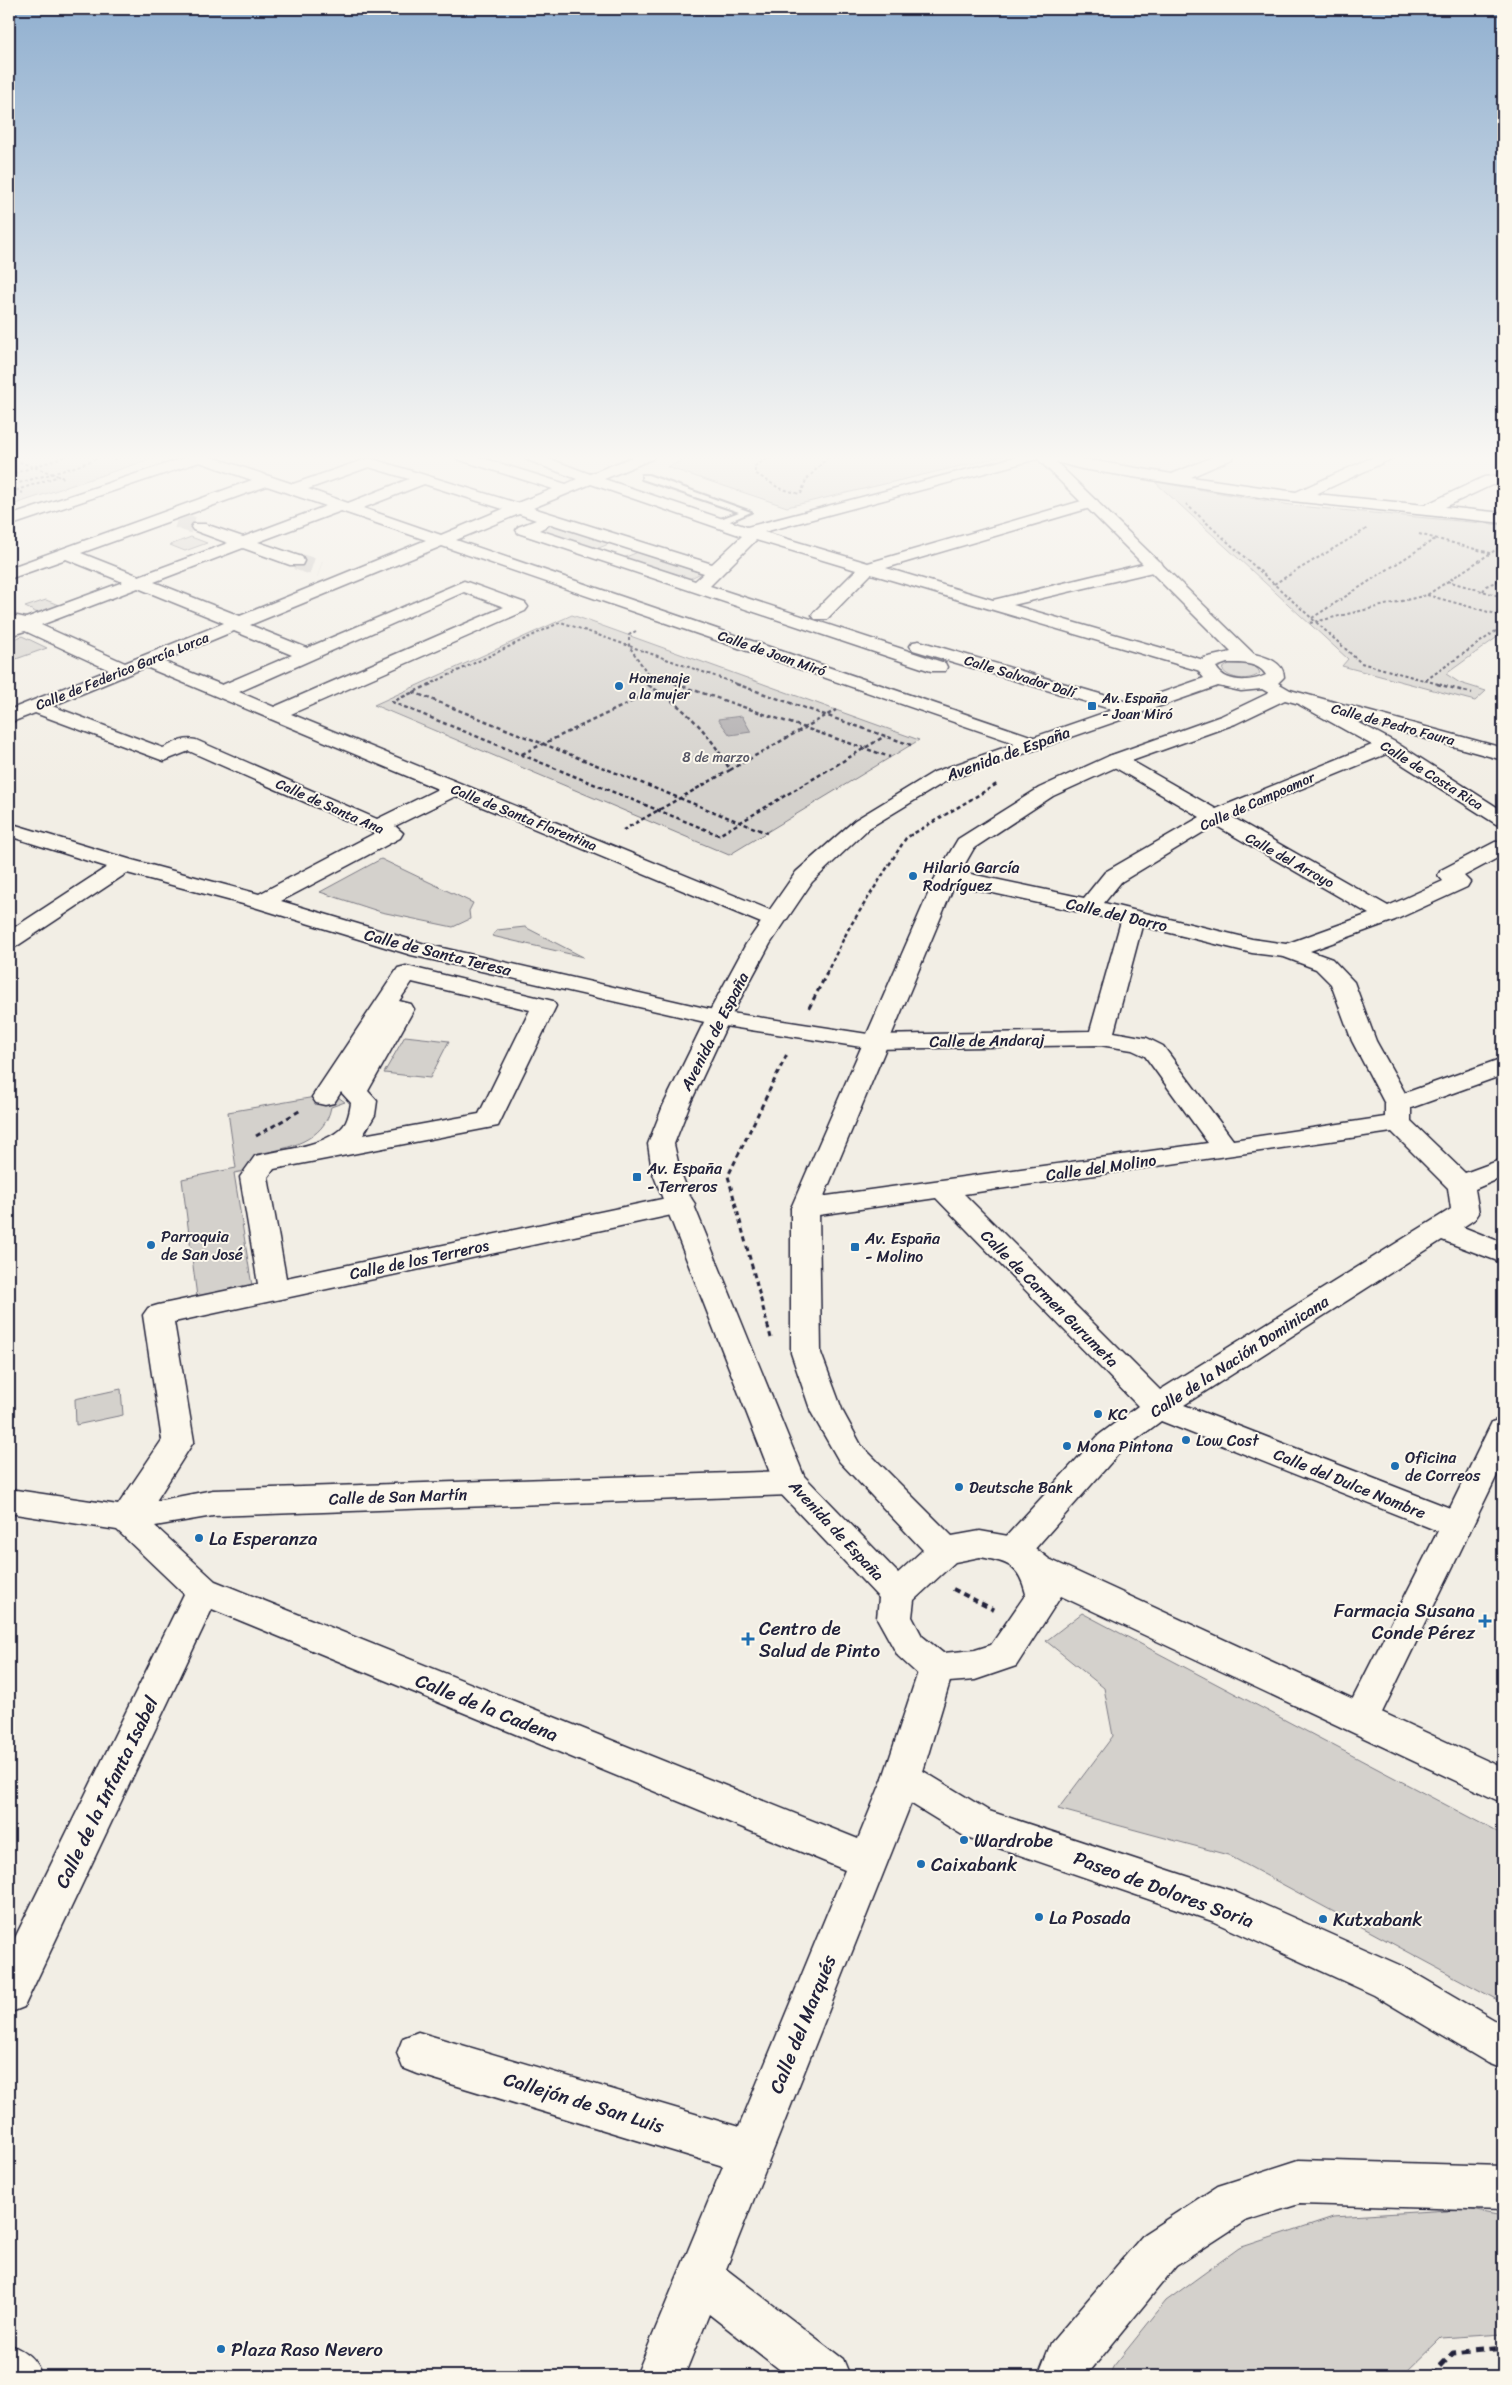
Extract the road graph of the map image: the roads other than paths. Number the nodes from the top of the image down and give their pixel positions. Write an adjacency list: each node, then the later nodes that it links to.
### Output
1 (27, 567): 14 (street)
2 (102, 567): 16 (street)
3 (177, 567): 16 (street)
4 (378, 567): 15 (street, Calle de Federico García Lorca)
5 (507, 567): 17 (street)
6 (534, 567): 18 (street, Calle de Joan Miró)
7 (623, 567): 18 (street, Calle Salvador Dalí)
8 (643, 567): 18 (street, Calle Salvador Dalí)
9 (716, 567): 18 (street)
10 (1150, 567): 19 (street)
11 (1156, 567): 24 (street)
12 (868, 568): 19 (street); 20 (street)
13 (328, 571): 15 (street)
14 (9, 574)
15 (349, 579): 22 (street, Calle de Federico García Lorca)
16 (139, 582): 21 (street); 22 (street)
17 (464, 586): 23 (street); 34 (street)
18 (691, 593): 20 (street, Calle Salvador Dalí); 25 (street, Calle Salvador Dalí); 37 (street, Calle de Joan Miró)
19 (992, 605): 28 (street)
20 (821, 615): 25 (street, Calle Salvador Dalí)
21 (14, 624): 27 (street)
22 (238, 624): 23 (street); 26 (street, Calle de Federico García Lorca)
23 (307, 655): 30 (street)
24 (1248, 658): 28 (street, Avenida de España); 29 (street)
25 (937, 659): 33 (street, Calle Salvador Dalí); 36 (street, Calle Salvador Dalí)
26 (147, 661): 27 (street, Calle de Federico García Lorca); 30 (street, Calle de Santa Florentina)
27 (125, 670): 32 (street, Calle de Federico García Lorca)
28 (1213, 673): 29 (street); 33 (street, Avenida de España)
29 (1274, 689): 31 (street, Calle de Pedro Faura); 40 (street)
30 (221, 693): 34 (street, Calle de Santa Florentina)
31 (1307, 701): 38 (street, Calle de Costa Rica); 39 (street, Calle de Pedro Faura)
32 (34, 706): 35 (street, Calle de Federico García Lorca); 44 (street, Calle de Santa Ana)
33 (1134, 710): 36 (street, Avenida de España)
34 (274, 714): 41 (street, Calle de Santa Florentina)
35 (9, 717)
36 (1103, 720): 37 (street, Avenida de España)
37 (1032, 743): 53 (street, Avenida de España)
38 (1388, 746): 42 (street, Calle de Campoamor); 43 (street, Calle de Costa Rica)
39 (1503, 754)
40 (1116, 760): 42 (street, Calle del Arroyo); 48 (street)
41 (454, 789): 44 (street); 53 (street, Calle de Santa Florentina)
42 (1214, 817): 50 (street, Calle de Campoamor); 51 (street, Calle del Arroyo)
43 (1503, 820)
44 (377, 827): 49 (street, Calle de Santa Ana)
45 (9, 829): 47 (street, Calle de Santa Teresa)
46 (1503, 847): 51 (street)
47 (124, 865): 49 (street, Calle de Santa Teresa); 54 (street)
48 (947, 876): 50 (street, Calle del Darro); 59 (street)
49 (262, 902): 57 (street, Calle de Santa Teresa)
50 (1089, 906): 52 (street, Calle del Darro)
51 (1387, 915): 55 (street)
52 (1132, 917): 55 (street, Calle del Darro); 58 (street)
53 (774, 920): 57 (street, Avenida de España)
54 (9, 941)
55 (1288, 950): 62 (street)
56 (384, 1006): 61 (street); 64 (street); 64 (street)
57 (718, 1018): 59 (street, Calle de Santa Teresa); 68 (street, Avenida de España)
58 (1100, 1038): 59 (street, Calle de Andaraj); 63 (street, Calle de Andaraj)
59 (874, 1042): 69 (street)
60 (1503, 1066): 62 (street, Calle del Molino)
61 (325, 1097)
62 (1398, 1114): 63 (street, Calle del Molino); 66 (street)
63 (1226, 1149): 67 (street, Calle del Molino)
64 (296, 1156): 72 (street)
65 (1503, 1167): 66 (street)
66 (1462, 1185): 70 (street, Calle de la Nación Dominicana)
67 (942, 1189): 69 (street, Calle del Molino); 73 (street, Calle de Carmen Gurumeta)
68 (681, 1204): 72 (street, Calle de los Terreros); 75 (street, Avenida de España)
69 (804, 1208): 79 (street)
70 (1441, 1229): 71 (street); 73 (street, Calle de la Nación Dominicana)
71 (1503, 1254)
72 (274, 1290): 77 (street, Calle de los Terreros)
73 (1158, 1407): 78 (street, Calle del Dulce Nombre); 80 (street, Calle de la Nación Dominicana)
74 (1503, 1430): 78 (street)
75 (790, 1483): 77 (street, Calle de San Martín); 82 (street, Avenida de España)
76 (9, 1501): 77 (street, Calle de San Martín)
77 (126, 1519): 81 (street, Calle de la Cadena)
78 (1458, 1526): 84 (street)
79 (936, 1559): 80 (street); 82 (street)
80 (1026, 1560): 83 (street); 84 (street)
81 (203, 1591): 87 (street, Calle de la Cadena); 88 (street, Calle de la Infanta Isabel)
82 (897, 1594): 83 (street)
83 (936, 1668): 85 (street, Calle del Marqués)
84 (1361, 1718): 86 (street)
85 (902, 1778): 87 (street, Calle del Marqués); 89 (street, Paseo de Dolores Soria)
86 (1503, 1786)
87 (868, 1862): 91 (street, Calle del Marqués)
88 (9, 1993)
89 (1503, 2048)
90 (418, 2053): 91 (street, Callejón de San Luis)
91 (751, 2152): 93 (street, Calle del Marqués)
92 (1503, 2188): 98 (street)
93 (700, 2278): 96 (street, Calle del Marqués); 97 (street)
94 (9, 2368): 95 (street)
95 (18, 2376)
96 (660, 2376)
97 (826, 2376)
98 (1062, 2376)

